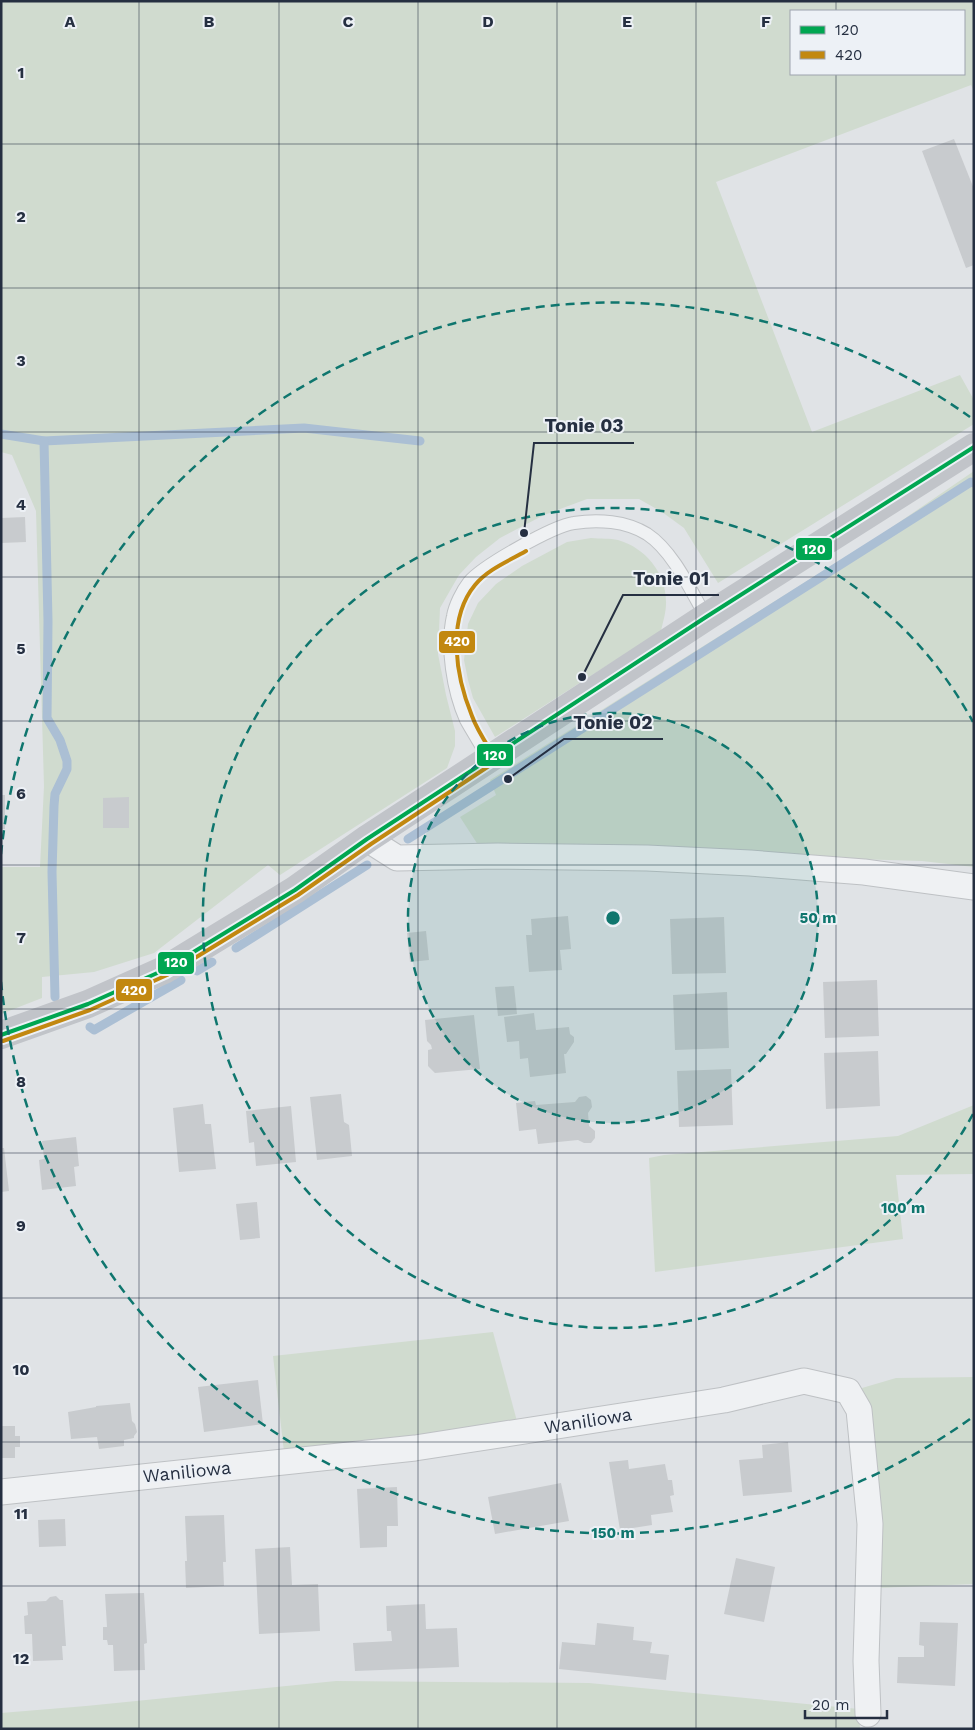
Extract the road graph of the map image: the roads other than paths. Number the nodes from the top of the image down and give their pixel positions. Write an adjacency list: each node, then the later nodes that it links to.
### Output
1 (974, 447): 2 (street)
2 (706, 617): 3 (street); 3 (lane)
3 (489, 759): 4 (street)
4 (367, 839): 5 (street); 6 (street)
5 (974, 888)
6 (1, 1035)
7 (1, 1492): 8 (street, Waniliowa)
8 (868, 1714)

